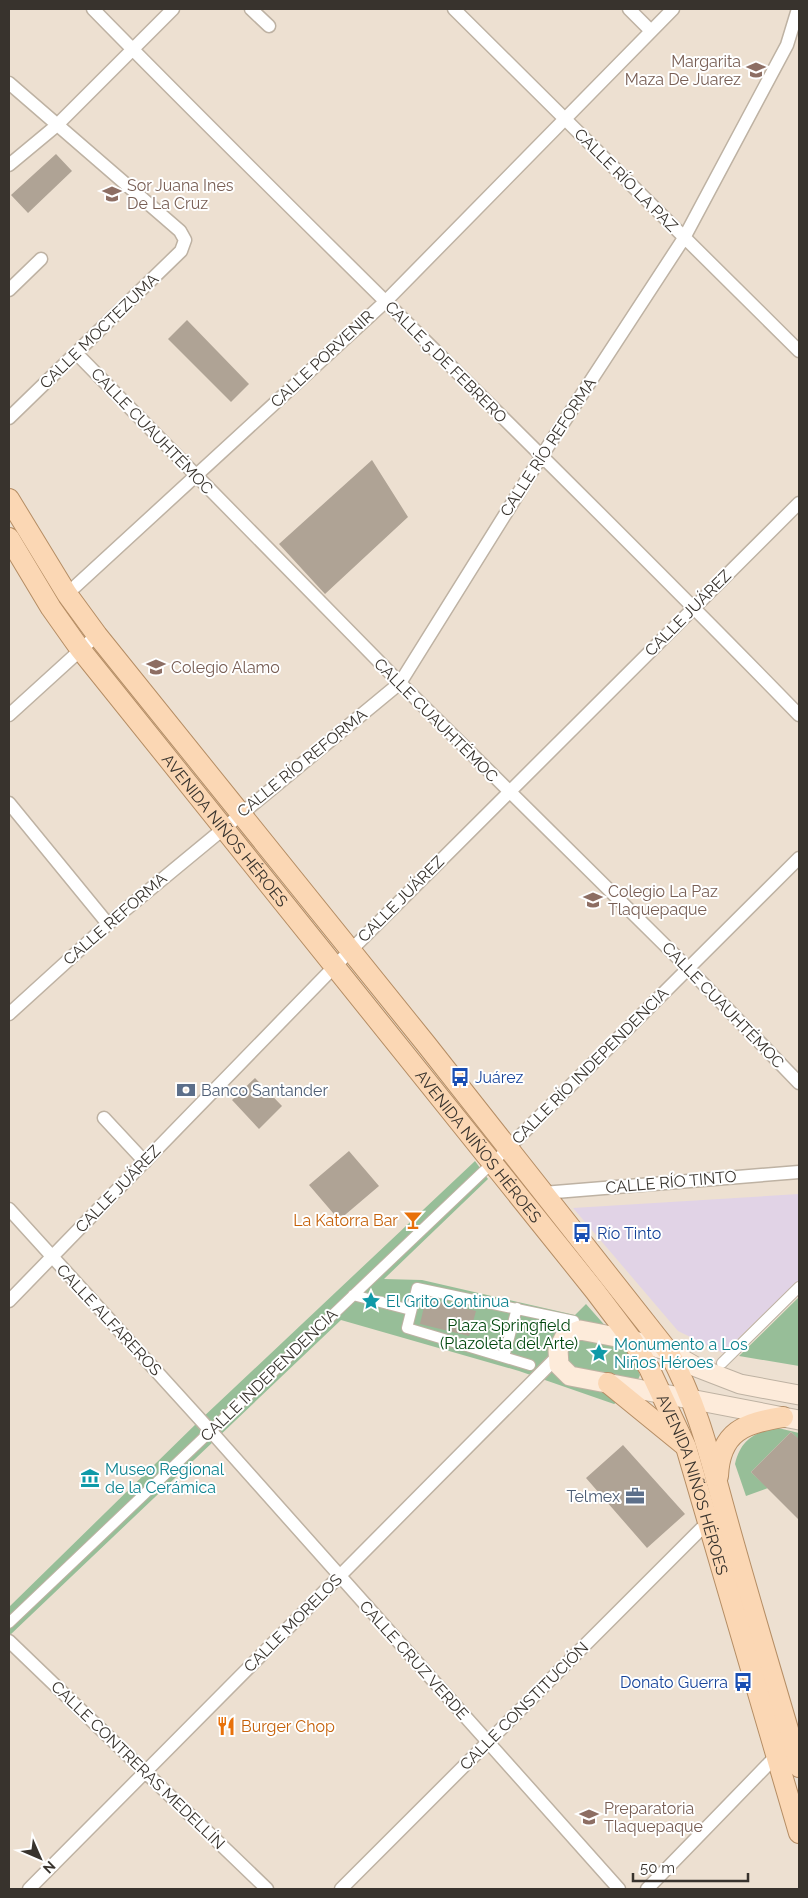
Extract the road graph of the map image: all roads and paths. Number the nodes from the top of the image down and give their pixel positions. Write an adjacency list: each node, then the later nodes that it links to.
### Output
1 (93, 9): 10 (street, CALLE 5 DE FEBRERO)
2 (174, 9): 10 (street)
3 (251, 9): 8 (street)
4 (454, 9): 12 (street, CALLE RÍO LA PAZ)
5 (628, 9): 9 (street)
6 (673, 9): 9 (street, CALLE PORVENIR)
7 (798, 9): 15 (street, CALLE RÍO REFORMA)
8 (269, 26)
9 (651, 31): 12 (street, CALLE PORVENIR)
10 (132, 49): 13 (street); 18 (street, CALLE 5 DE FEBRERO)
11 (9, 83): 13 (street)
12 (564, 118): 15 (street, CALLE RÍO LA PAZ); 18 (street, CALLE PORVENIR)
13 (56, 126): 14 (street); 20 (street, CALLE MOCTEZUMA)
14 (9, 164)
15 (684, 238): 19 (street, CALLE RÍO LA PAZ); 22 (street, CALLE RÍO REFORMA)
16 (41, 259): 17 (street)
17 (9, 290)
18 (385, 302): 22 (street, CALLE 5 DE FEBRERO); 23 (street, CALLE PORVENIR)
19 (799, 351)
20 (76, 353): 21 (street, CALLE MOCTEZUMA); 23 (street, CALLE CUAUHTÉMOC)
21 (9, 418)
22 (541, 457): 28 (street, CALLE 5 DE FEBRERO); 31 (street, CALLE RÍO REFORMA)
23 (196, 475): 27 (street, CALLE PORVENIR); 31 (street, CALLE CUAUHTÉMOC)
24 (9, 499): 27 (main road, AVENIDA NIÑOS HÉROES)
25 (799, 502): 28 (street, CALLE JUÁREZ)
26 (9, 538): 30 (main road, AVENIDA NIÑOS HÉROES)
27 (67, 594): 29 (main road, AVENIDA NIÑOS HÉROES)
28 (695, 607): 33 (street, CALLE 5 DE FEBRERO); 34 (street, CALLE JUÁREZ)
29 (97, 635): 30 (street); 36 (main road, AVENIDA NIÑOS HÉROES)
30 (80, 649): 32 (street); 37 (main road, AVENIDA NIÑOS HÉROES)
31 (400, 683): 34 (street, CALLE CUAUHTÉMOC); 36 (street, CALLE RÍO REFORMA)
32 (9, 714)
33 (799, 715)
34 (508, 792): 40 (street, CALLE JUÁREZ); 42 (street, CALLE CUAUHTÉMOC)
35 (9, 803): 39 (street)
36 (241, 813): 37 (street, CALLE RÍO REFORMA); 40 (main road, AVENIDA NIÑOS HÉROES)
37 (224, 827): 39 (street, CALLE REFORMA); 41 (main road, AVENIDA NIÑOS HÉROES)
38 (799, 858): 42 (street, CALLE RÍO INDEPENDENCIA)
39 (108, 924): 43 (street, CALLE REFORMA)
40 (350, 950): 41 (street, CALLE JUÁREZ); 46 (main road, AVENIDA NIÑOS HÉROES)
41 (335, 966): 47 (street, CALLE JUÁREZ); 48 (main road, AVENIDA NIÑOS HÉROES)
42 (688, 968): 44 (street, CALLE CUAUHTÉMOC); 46 (street, CALLE RÍO INDEPENDENCIA)
43 (9, 1014)
44 (799, 1083)
45 (104, 1118): 47 (street)
46 (508, 1148): 48 (street, CALLE INDEPENDENCIA); 50 (main road, AVENIDA NIÑOS HÉROES)
47 (144, 1162): 52 (street, CALLE JUÁREZ)
48 (492, 1163): 54 (street, CALLE INDEPENDENCIA); 59 (main road, AVENIDA NIÑOS HÉROES)
49 (799, 1172): 50 (street, CALLE RÍO TINTO)
50 (543, 1193): 60 (main road, AVENIDA NIÑOS HÉROES)
51 (9, 1209): 52 (street, CALLE ALFAREROS)
52 (52, 1258): 55 (street, CALLE JUÁREZ); 70 (street, CALLE ALFAREROS)
53 (799, 1287): 63 (street)
54 (353, 1295): 57 (street); 70 (street, CALLE INDEPENDENCIA)
55 (9, 1301)
56 (517, 1308): 57 (street); 58 (street); 61 (street)
57 (411, 1310): 61 (street)
58 (574, 1321)
59 (632, 1340): 60 (main road); 62 (main road); 66 (main road, AVENIDA NIÑOS HÉROES)
60 (668, 1351): 67 (main road); 68 (main road, AVENIDA NIÑOS HÉROES)
61 (504, 1357): 64 (street)
62 (557, 1357): 65 (main road); 74 (street, CALLE MORELOS)
63 (722, 1363)
64 (530, 1365)
65 (608, 1383): 66 (main road); 71 (main road)
66 (663, 1393): 68 (main road); 71 (main road, AVENIDA NIÑOS HÉROES)
67 (799, 1395)
68 (693, 1400): 69 (main road); 72 (main road, AVENIDA NIÑOS HÉROES)
69 (791, 1418): 72 (main road)
70 (210, 1431): 74 (street, CALLE CRUZ VERDE); 75 (street, CALLE INDEPENDENCIA)
71 (686, 1446): 73 (main road, AVENIDA NIÑOS HÉROES)
72 (717, 1483): 77 (main road, AVENIDA NIÑOS HÉROES)
73 (707, 1523): 78 (street, CALLE CONSTITUCIÓN); 79 (main road, AVENIDA NIÑOS HÉROES)
74 (340, 1576): 78 (street, CALLE CRUZ VERDE); 81 (street, CALLE MORELOS)
75 (9, 1623)
76 (9, 1640): 81 (street, CALLE CONTRERAS MEDELLÍN)
77 (795, 1737): 79 (street); 80 (main road, AVENIDA NIÑOS HÉROES)
78 (487, 1742): 85 (street, CALLE CONSTITUCIÓN); 86 (street, CALLE CRUZ VERDE)
79 (778, 1755): 82 (main road, AVENIDA NIÑOS HÉROES); 87 (street)
80 (799, 1767)
81 (145, 1772): 83 (street, CALLE MORELOS); 84 (street, CALLE CONTRERAS MEDELLÍN)
82 (799, 1833)
83 (29, 1889)
84 (267, 1889)
85 (341, 1889)
86 (619, 1889)
87 (647, 1889)

